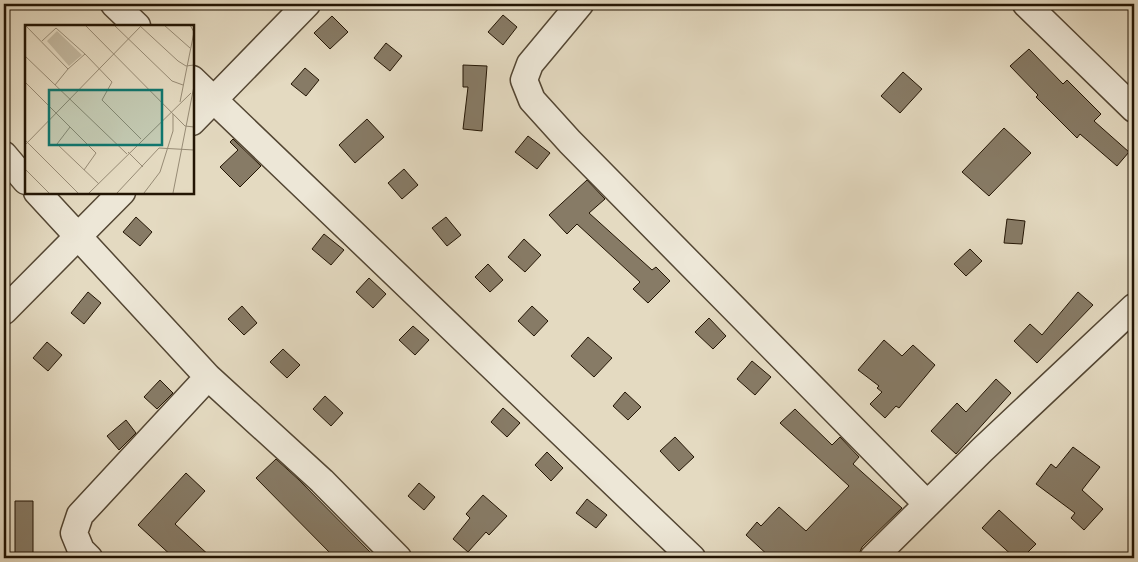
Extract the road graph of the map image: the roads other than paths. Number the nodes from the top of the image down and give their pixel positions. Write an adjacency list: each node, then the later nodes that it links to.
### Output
1 (114, 4): 5 (street)
2 (306, 4): 7 (street)
3 (580, 4): 18 (street)
4 (1026, 4): 8 (street)
5 (137, 25)
6 (194, 82): 7 (street)
7 (214, 100): 9 (street); 21 (street)
8 (1134, 109)
9 (194, 120)
10 (4, 155): 11 (street)
11 (25, 180)
12 (39, 194): 14 (street)
13 (120, 194): 14 (street)
14 (77, 238): 16 (street); 17 (street)
15 (1134, 307): 18 (street)
16 (4, 310)
17 (208, 377): 19 (street); 20 (street)
18 (927, 504): 22 (street)
19 (89, 558)
20 (398, 558)
21 (692, 558)
22 (873, 558)

